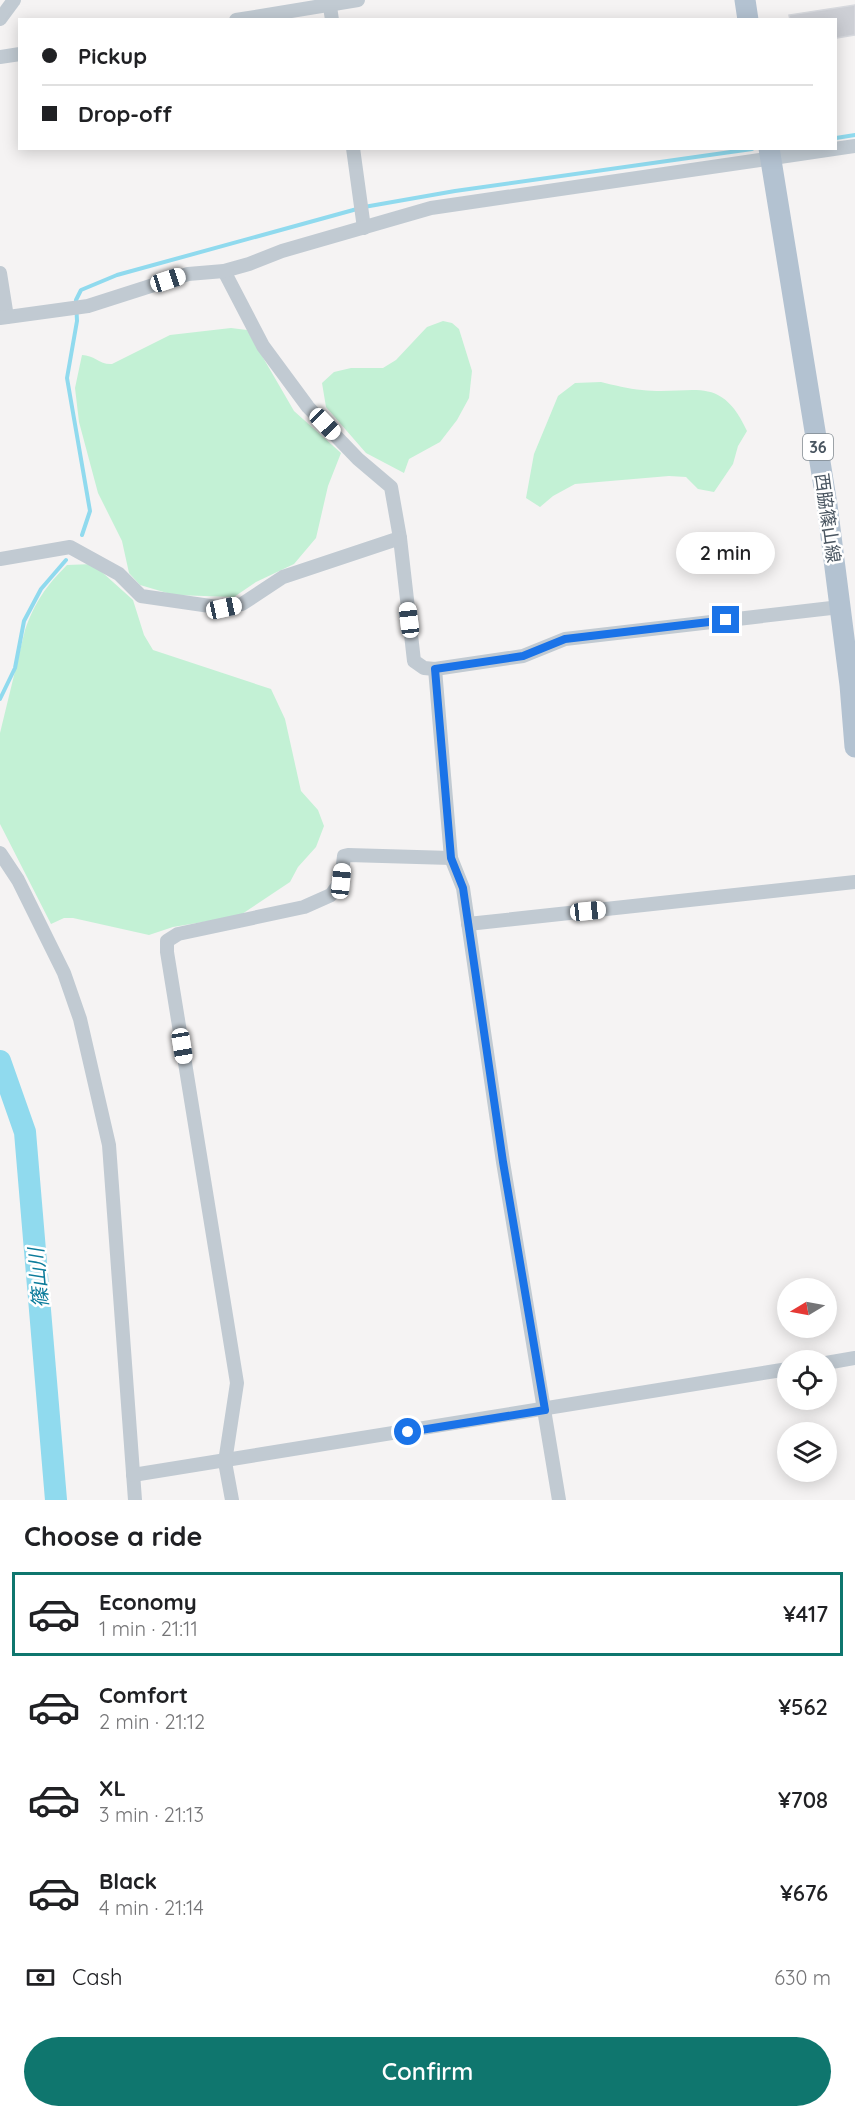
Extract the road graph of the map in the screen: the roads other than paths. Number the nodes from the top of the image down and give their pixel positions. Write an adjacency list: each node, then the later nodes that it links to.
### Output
1 (14, 0): 8 (street)
2 (358, 0): 4 (street)
3 (745, 0): 7 (main road)
4 (329, 2): 5 (street); 6 (street)
5 (246, 18)
6 (332, 18)
7 (748, 18)
8 (0, 19)
9 (18, 54): 10 (street)
10 (0, 57)
11 (855, 146): 12 (street)
12 (837, 147)
13 (353, 150): 16 (street)
14 (806, 150): 15 (street)
15 (770, 153): 16 (street); 22 (main road, 西脇篠山線 / 36)
16 (364, 228): 17 (street)
17 (224, 270): 19 (street); 20 (street)
18 (0, 273): 19 (street)
19 (3, 318)
20 (400, 538): 21 (street); 23 (street)
21 (0, 559)
22 (840, 607): 23 (street); 24 (main road, 西脇篠山線 / 36)
23 (435, 669): 27 (street)
24 (853, 685): 25 (main road, 西脇篠山線 / 36)
25 (855, 747)
26 (0, 853): 35 (street)
27 (451, 858): 29 (street); 34 (street)
28 (855, 882): 29 (street)
29 (468, 924): 33 (street)
30 (855, 1358): 31 (street)
31 (837, 1361)
32 (777, 1372): 33 (street)
33 (545, 1410): 34 (street); 38 (street)
34 (225, 1462): 35 (street); 37 (street)
35 (133, 1475): 36 (street)
36 (135, 1500)
37 (232, 1500)
38 (559, 1500)

